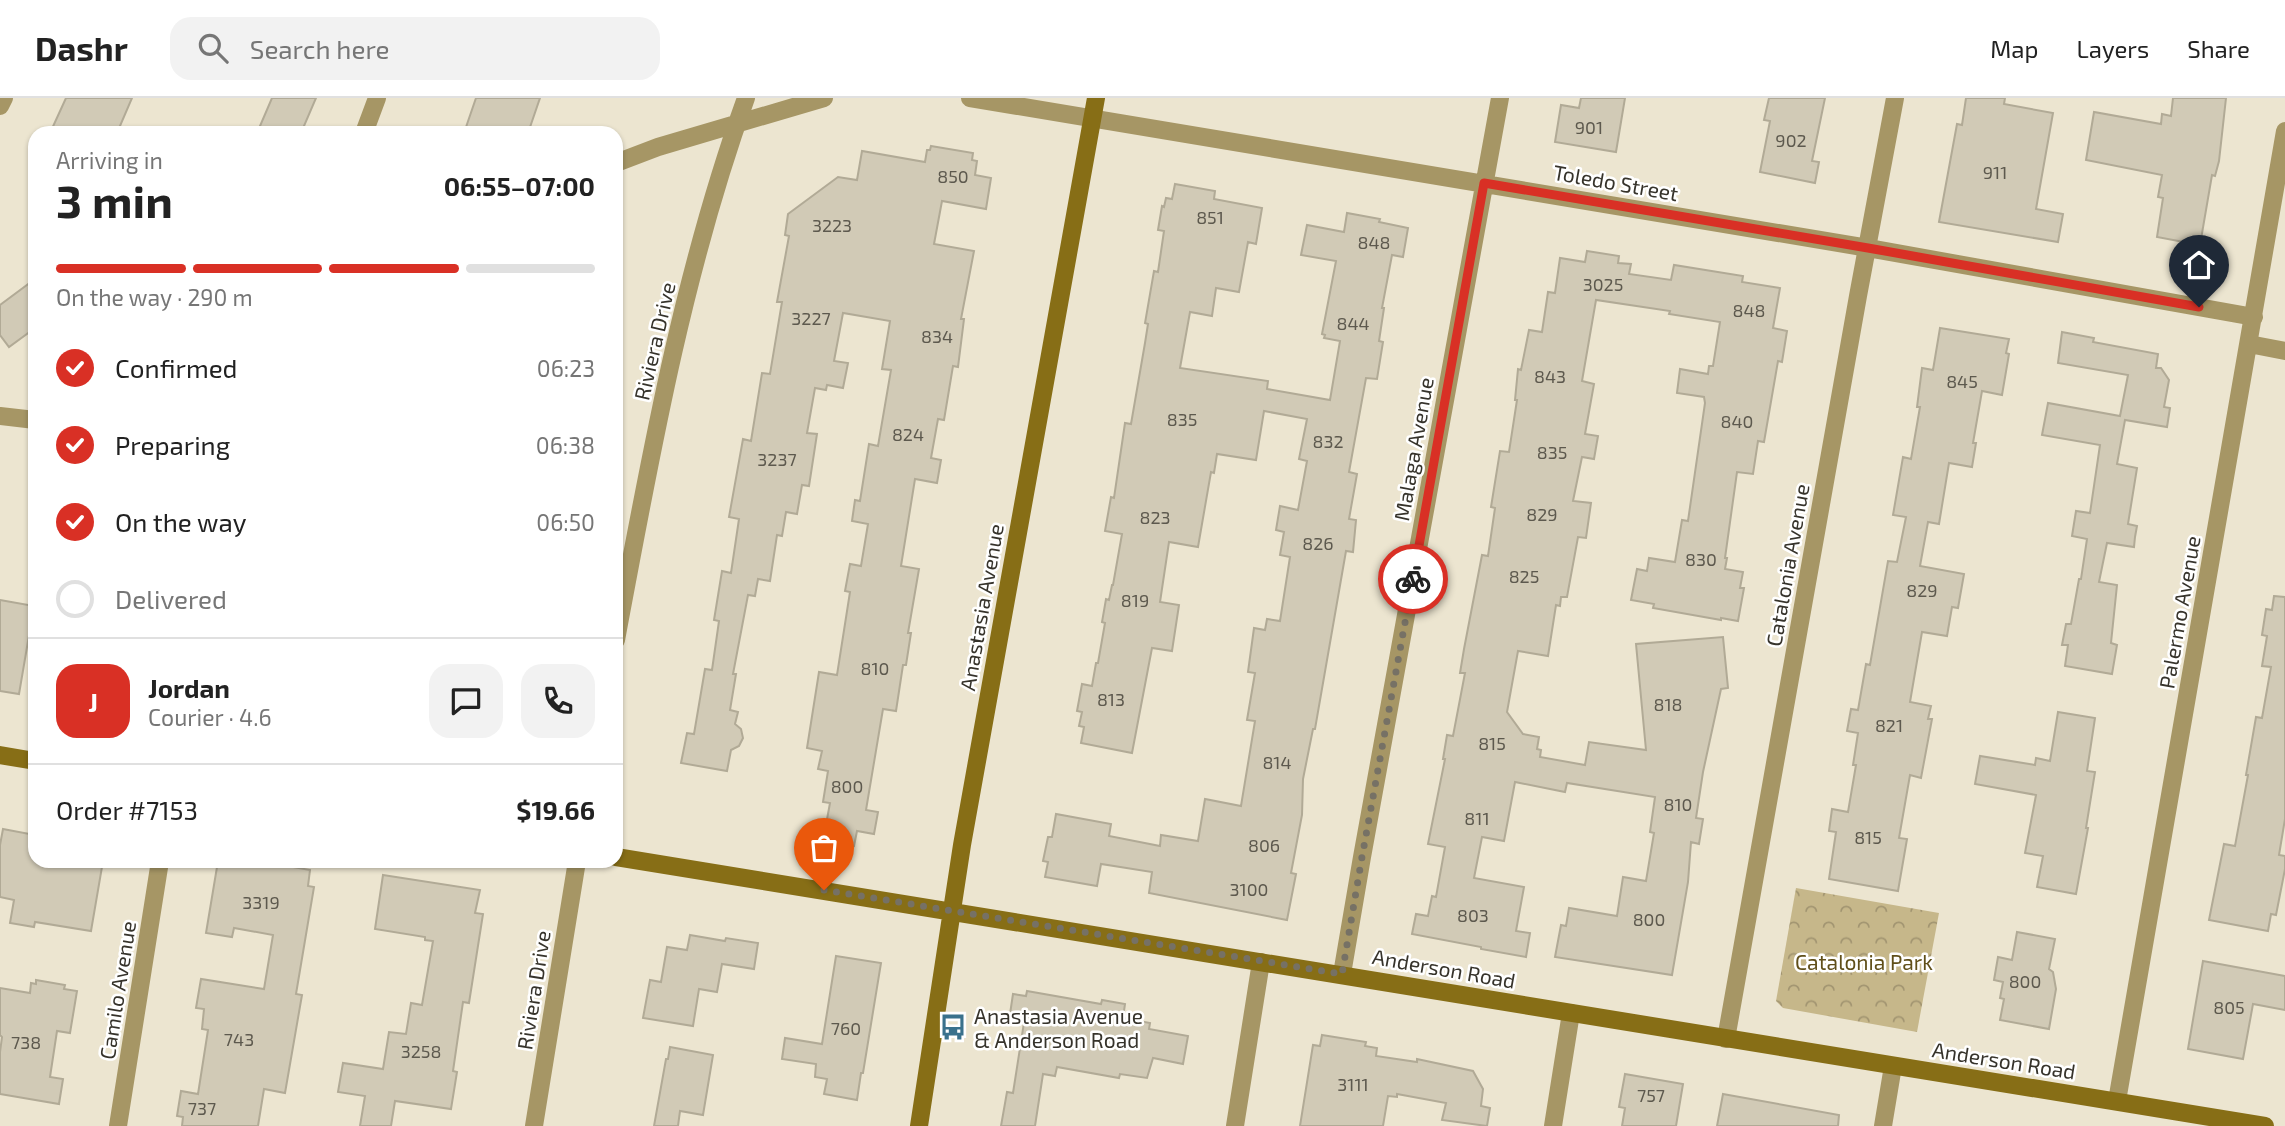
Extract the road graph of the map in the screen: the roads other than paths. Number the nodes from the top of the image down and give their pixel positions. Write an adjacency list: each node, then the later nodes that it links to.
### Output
1 (4, 98): 9 (street)
2 (377, 98): 12 (street)
3 (746, 98): 11 (street, Riviera Drive)
4 (824, 98): 11 (street)
5 (970, 98): 10 (street, Toledo Street)
6 (1096, 98): 10 (street, Anastasia Avenue)
7 (1500, 98): 15 (street, Malaga Avenue)
8 (1895, 98): 16 (street, Catalonia Avenue)
9 (0, 106)
10 (1092, 119): 15 (street, Toledo Street); 28 (street, Anastasia Avenue)
11 (737, 123): 14 (street); 22 (street, Riviera Drive)
12 (367, 126)
13 (2285, 131): 17 (street, Palermo Avenue)
14 (623, 160)
15 (1484, 183): 16 (street, Toledo Street); 30 (street, Malaga Avenue)
16 (1868, 248): 17 (street, Toledo Street); 32 (street, Catalonia Avenue)
17 (2254, 317): 18 (street, Palermo Avenue)
18 (2249, 344): 19 (street); 34 (street, Palermo Avenue)
19 (2285, 351)
20 (0, 416): 21 (street)
21 (28, 418)
22 (623, 605)
23 (0, 755): 24 (street)
24 (28, 760)
25 (623, 858): 28 (street, Anderson Road)
26 (159, 868): 36 (street, Camilo Avenue)
27 (576, 868): 37 (street, Riviera Drive)
28 (952, 911): 29 (street, Anderson Road); 38 (street, Anastasia Avenue)
29 (1261, 962): 30 (street, Anderson Road); 39 (street)
30 (1342, 974): 31 (street, Anderson Road)
31 (1571, 1013): 32 (street, Anderson Road); 40 (street)
32 (1726, 1039): 33 (street, Anderson Road)
33 (1893, 1066): 34 (street, Anderson Road); 41 (street)
34 (2117, 1101): 35 (street, Anderson Road)
35 (2192, 1120): 42 (street, Anderson Road)
36 (118, 1126)
37 (534, 1126)
38 (919, 1126)
39 (1235, 1126)
40 (1553, 1126)
41 (1883, 1126)
42 (2265, 1126)

